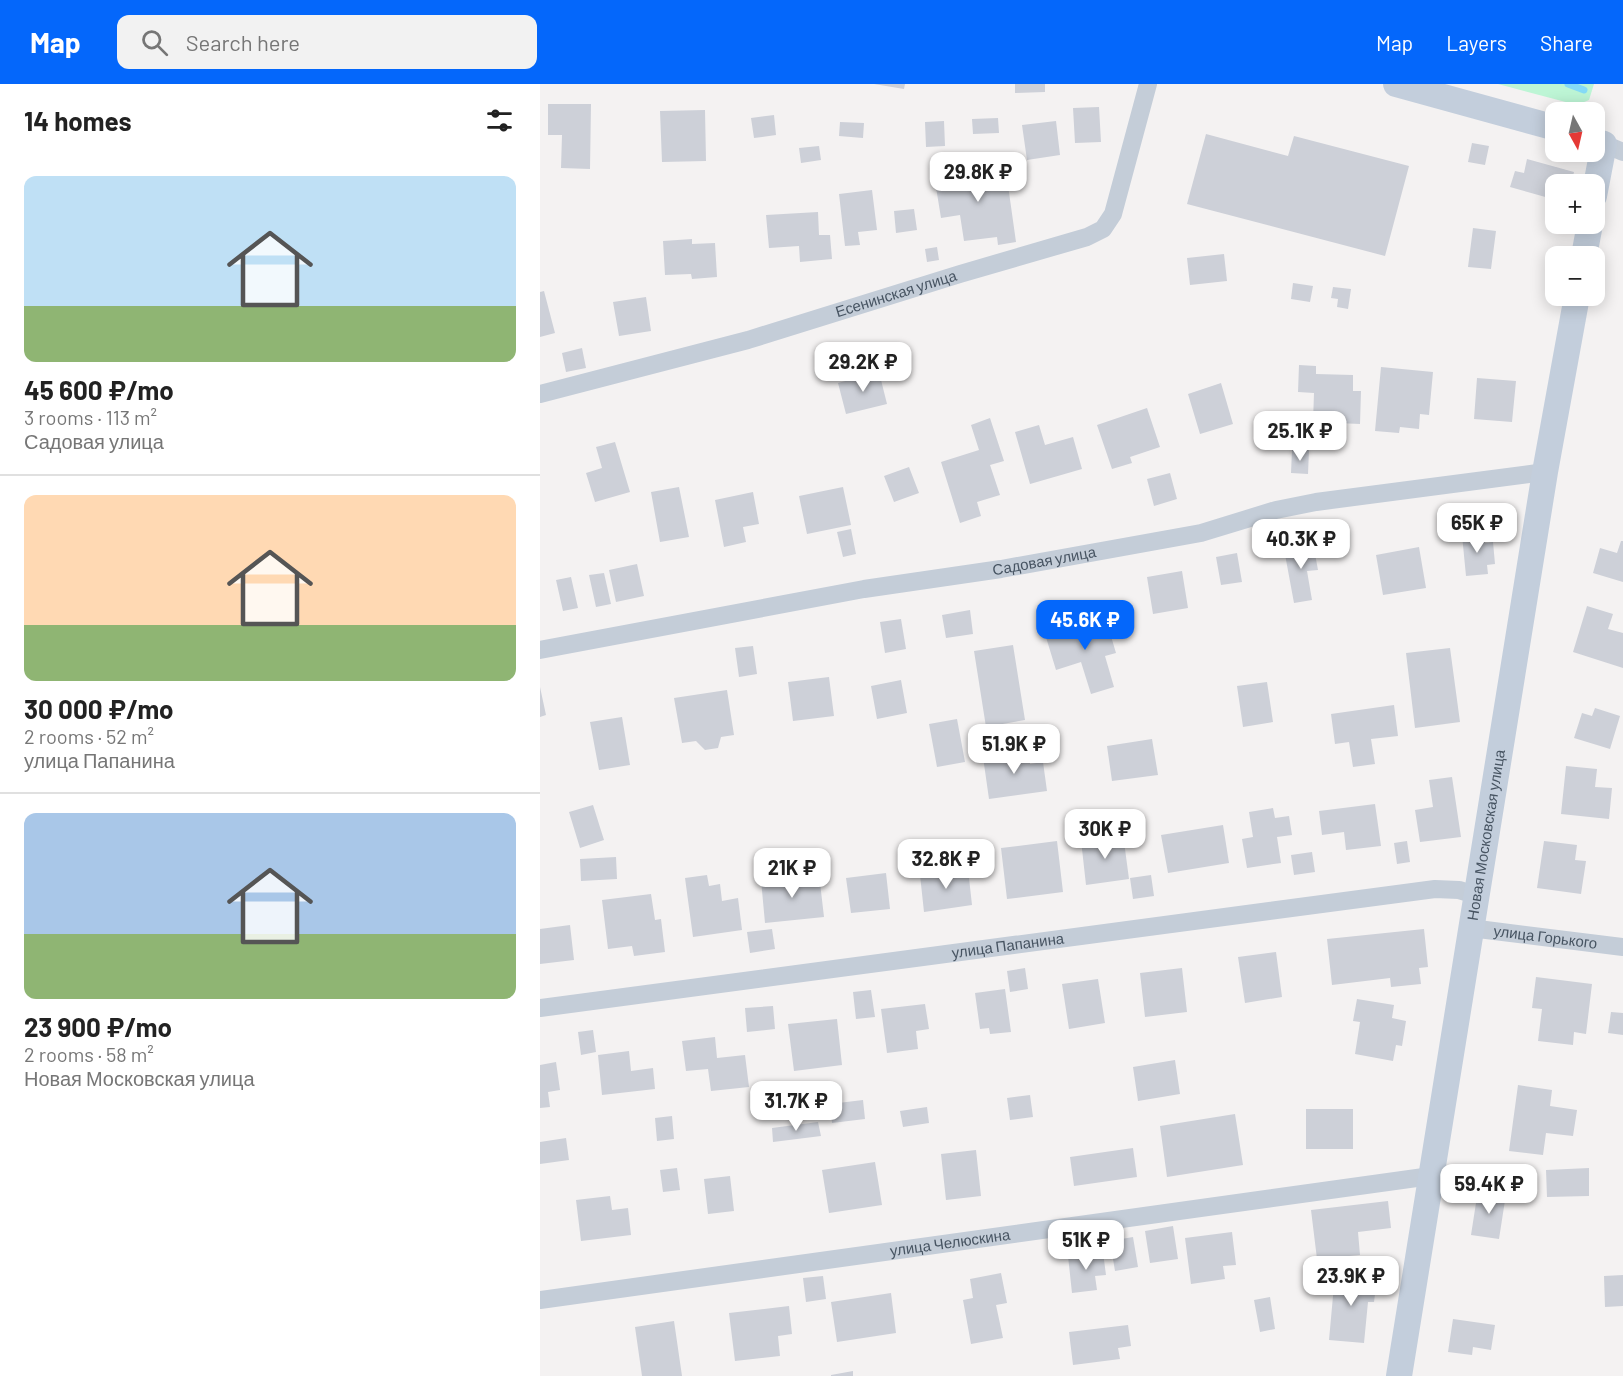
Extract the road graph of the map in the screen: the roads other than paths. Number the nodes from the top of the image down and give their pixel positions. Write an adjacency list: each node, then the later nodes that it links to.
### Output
1 (1148, 84): 7 (street, Есенинская улица)
2 (1396, 84): 3 (street)
3 (1545, 125)
4 (1607, 146): 5 (street)
5 (1600, 174)
6 (1575, 306): 8 (street, Новая Московская улица)
7 (540, 394)
8 (1545, 472): 9 (street, Садовая улица); 10 (street, Новая Московская улица)
9 (540, 650)
10 (1476, 895): 11 (street, Новая Московская улица); 13 (street, улица Папанина)
11 (1470, 928): 12 (street, улица Горького); 14 (street, Новая Московская улица)
12 (1623, 947)
13 (540, 1008)
14 (1431, 1176): 15 (street, улица Челюскина); 16 (street, Новая Московская улица)
15 (540, 1300)
16 (1399, 1376)

